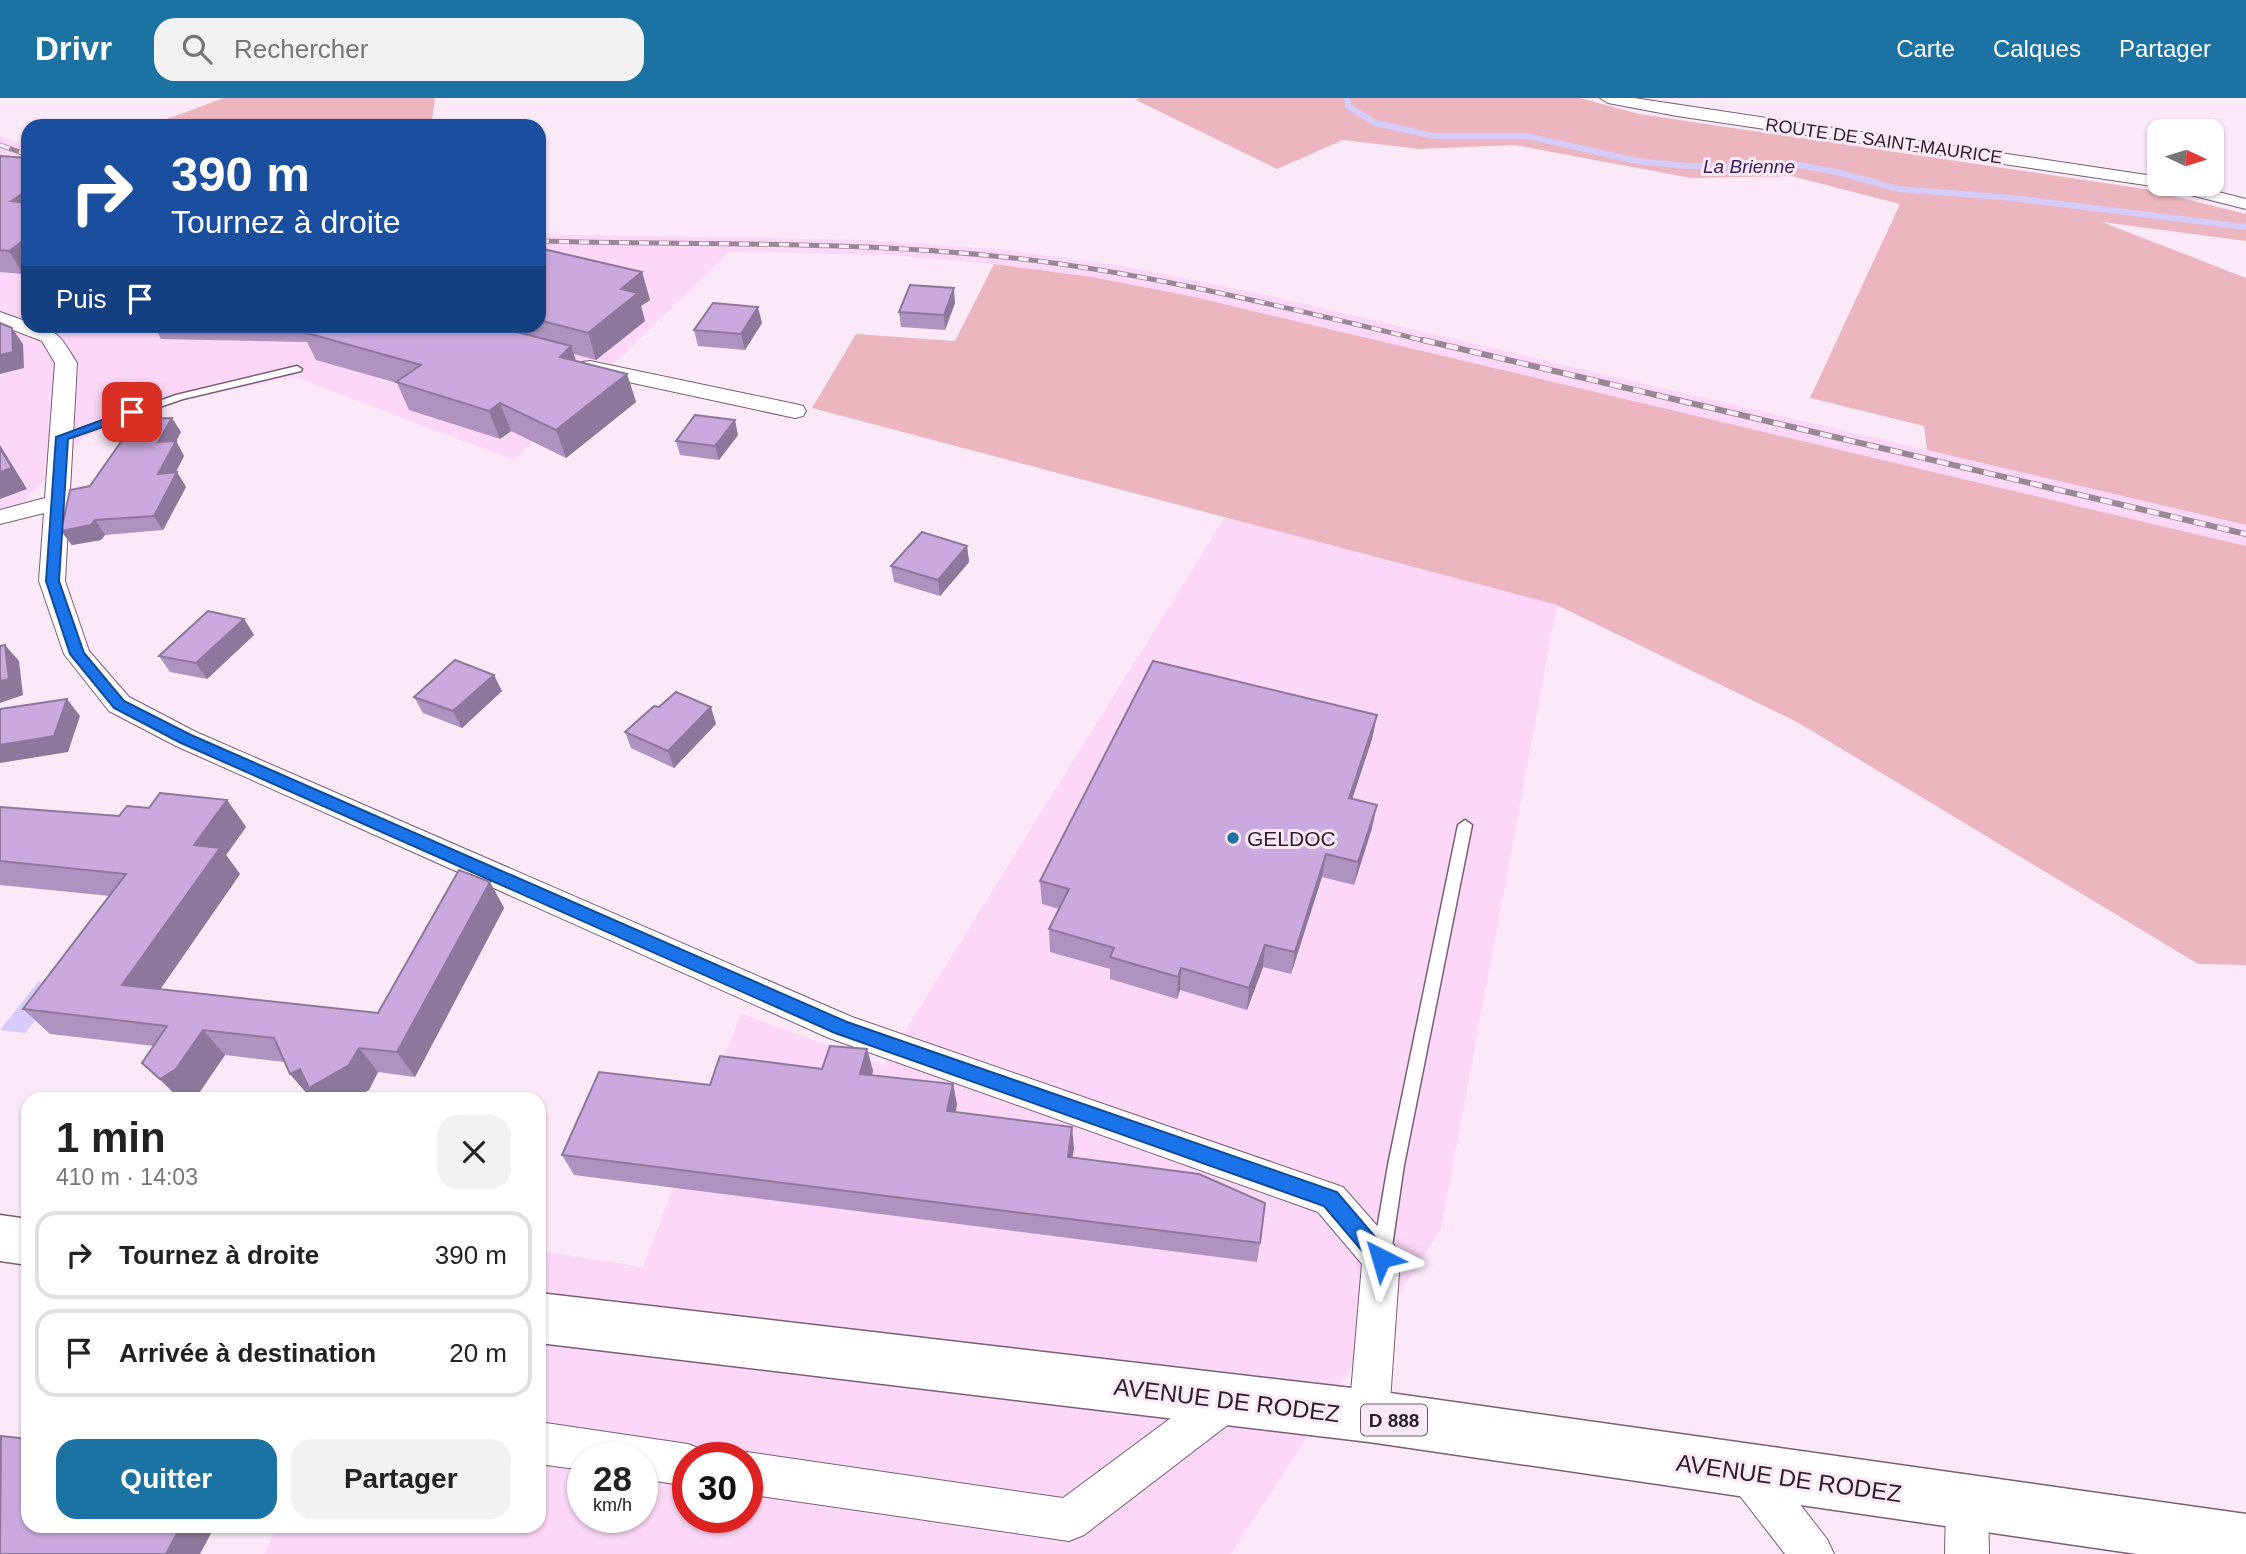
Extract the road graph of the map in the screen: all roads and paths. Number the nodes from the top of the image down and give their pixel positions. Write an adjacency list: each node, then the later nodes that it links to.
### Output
1 (1608, 98): 2 (street, ROUTE DE SAINT-MAURICE)
2 (2147, 181)
3 (2214, 196): 4 (street)
4 (2246, 204)
5 (21, 312): 6 (street)
6 (0, 316): 7 (street)
7 (21, 325)
8 (40, 333): 12 (street)
9 (575, 363): 11 (street)
10 (297, 369): 12 (lane)
11 (795, 411)
12 (62, 437): 13 (street)
13 (59, 502): 14 (street); 16 (street)
14 (0, 517)
15 (1465, 825): 16 (lane)
16 (1381, 1258): 19 (street)
17 (546, 1319): 18 (main road, AVENUE DE RODEZ / D 888)
18 (1228, 1400): 19 (main road, AVENUE DE RODEZ / D 888); 23 (street)
19 (1369, 1416): 22 (main road, AVENUE DE RODEZ / D 888)
20 (546, 1444): 21 (street)
21 (567, 1447)
22 (1748, 1472): 24 (main road, AVENUE DE RODEZ / D 888); 26 (street)
23 (763, 1475)
24 (1967, 1504): 25 (main road, AVENUE DE RODEZ / D 888); 27 (street)
25 (2246, 1542)
26 (1812, 1554)
27 (1967, 1554)

